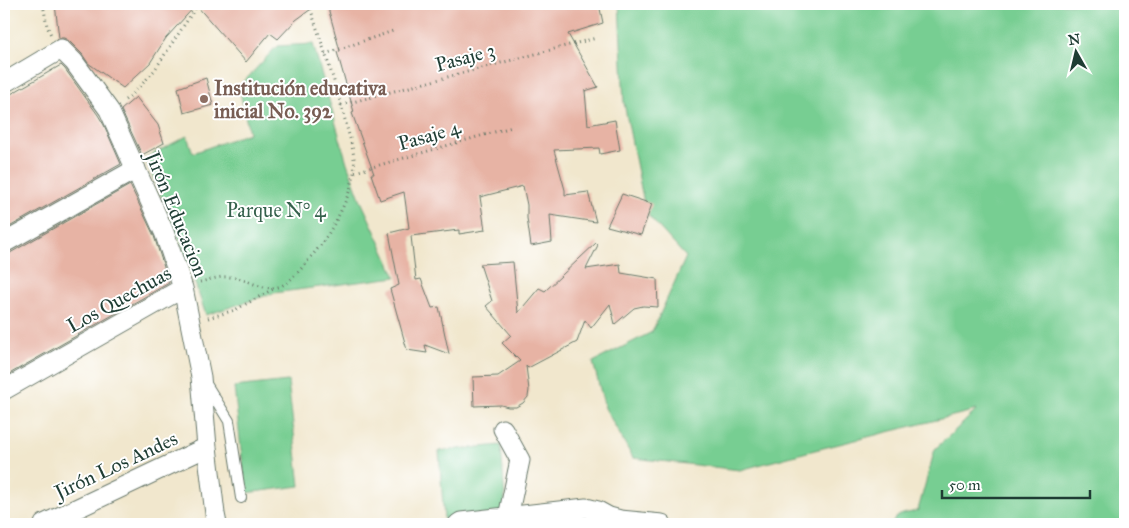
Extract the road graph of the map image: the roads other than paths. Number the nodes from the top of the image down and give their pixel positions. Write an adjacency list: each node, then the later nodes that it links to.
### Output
1 (4, 83): 2 (street, Jirón Educacion)
2 (136, 169): 3 (street); 4 (street, Jirón Educacion)
3 (4, 243)
4 (183, 288): 5 (street, Jirón Educacion); 6 (street, Los Quechuas)
5 (201, 377): 8 (street, Jirón Educacion); 9 (lane)
6 (4, 390)
7 (503, 429): 10 (street)
8 (207, 447): 11 (street, Jirón Los Andes); 12 (street, Jirón Educacion)
9 (241, 498)
10 (508, 517): 13 (street); 14 (street)
11 (44, 524)
12 (217, 524)
13 (458, 524)
14 (662, 524)

